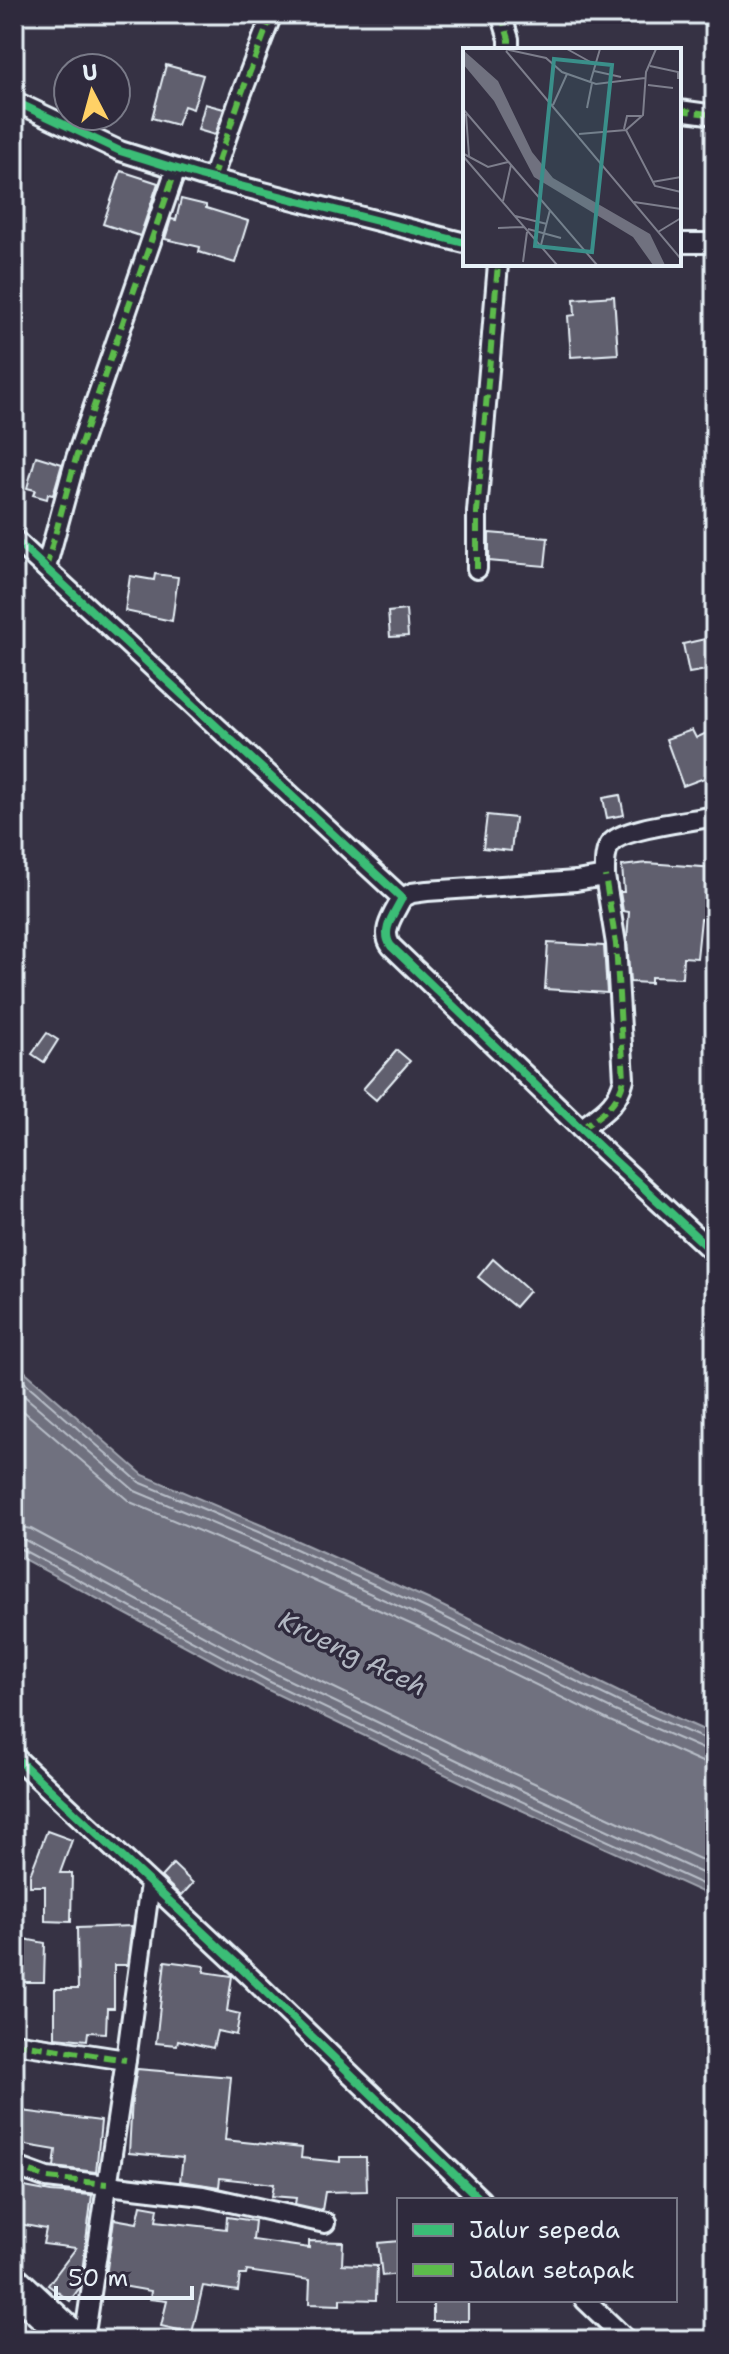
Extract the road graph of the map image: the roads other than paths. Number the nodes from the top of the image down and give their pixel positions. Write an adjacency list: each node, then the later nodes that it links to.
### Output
1 (272, 14): 8 (street)
2 (501, 14): 3 (street)
3 (509, 48)
4 (14, 101): 7 (street)
5 (681, 110): 6 (street)
6 (715, 115)
7 (176, 169): 8 (street); 14 (street)
8 (212, 179): 9 (street)
9 (463, 242)
10 (681, 243): 11 (street)
11 (715, 243)
12 (498, 266): 15 (street)
13 (14, 539): 14 (street)
14 (46, 568): 18 (street)
15 (477, 569)
16 (715, 816): 17 (street)
17 (605, 876): 18 (street); 19 (street)
18 (402, 898): 19 (street)
19 (581, 1129): 20 (street)
20 (715, 1254)
21 (14, 1756): 22 (street)
22 (150, 1884): 24 (street); 27 (street)
23 (14, 2043): 24 (street)
24 (126, 2060): 26 (street)
25 (14, 2166): 26 (street)
26 (107, 2184): 28 (street); 32 (street)
27 (479, 2198)
28 (325, 2223)
29 (14, 2284): 31 (highway)
30 (587, 2302): 33 (street)
31 (74, 2340)
32 (84, 2340)
33 (627, 2340)

